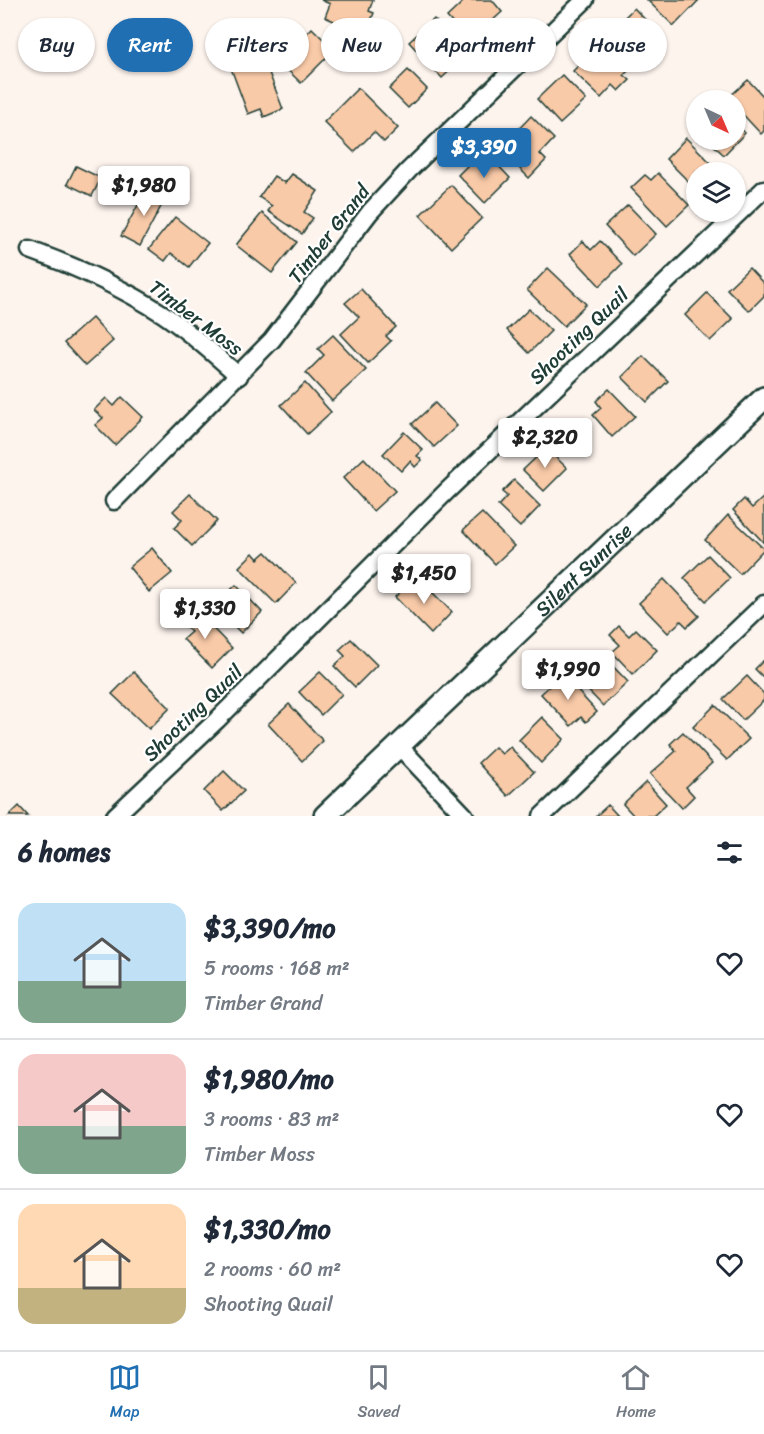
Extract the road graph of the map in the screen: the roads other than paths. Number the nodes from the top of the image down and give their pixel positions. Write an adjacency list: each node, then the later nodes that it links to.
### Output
1 (585, 0): 4 (street, Timber Grand)
2 (764, 189): 9 (street, Shooting Quail)
3 (30, 250): 4 (street, Timber Moss)
4 (239, 376): 6 (street, Timber Grand)
5 (764, 398): 8 (street, Silent Sunrise)
6 (114, 501)
7 (764, 604): 12 (street)
8 (399, 746): 10 (street, Silent Sunrise); 11 (street)
9 (115, 816)
10 (325, 816)
11 (465, 816)
12 (542, 816)

